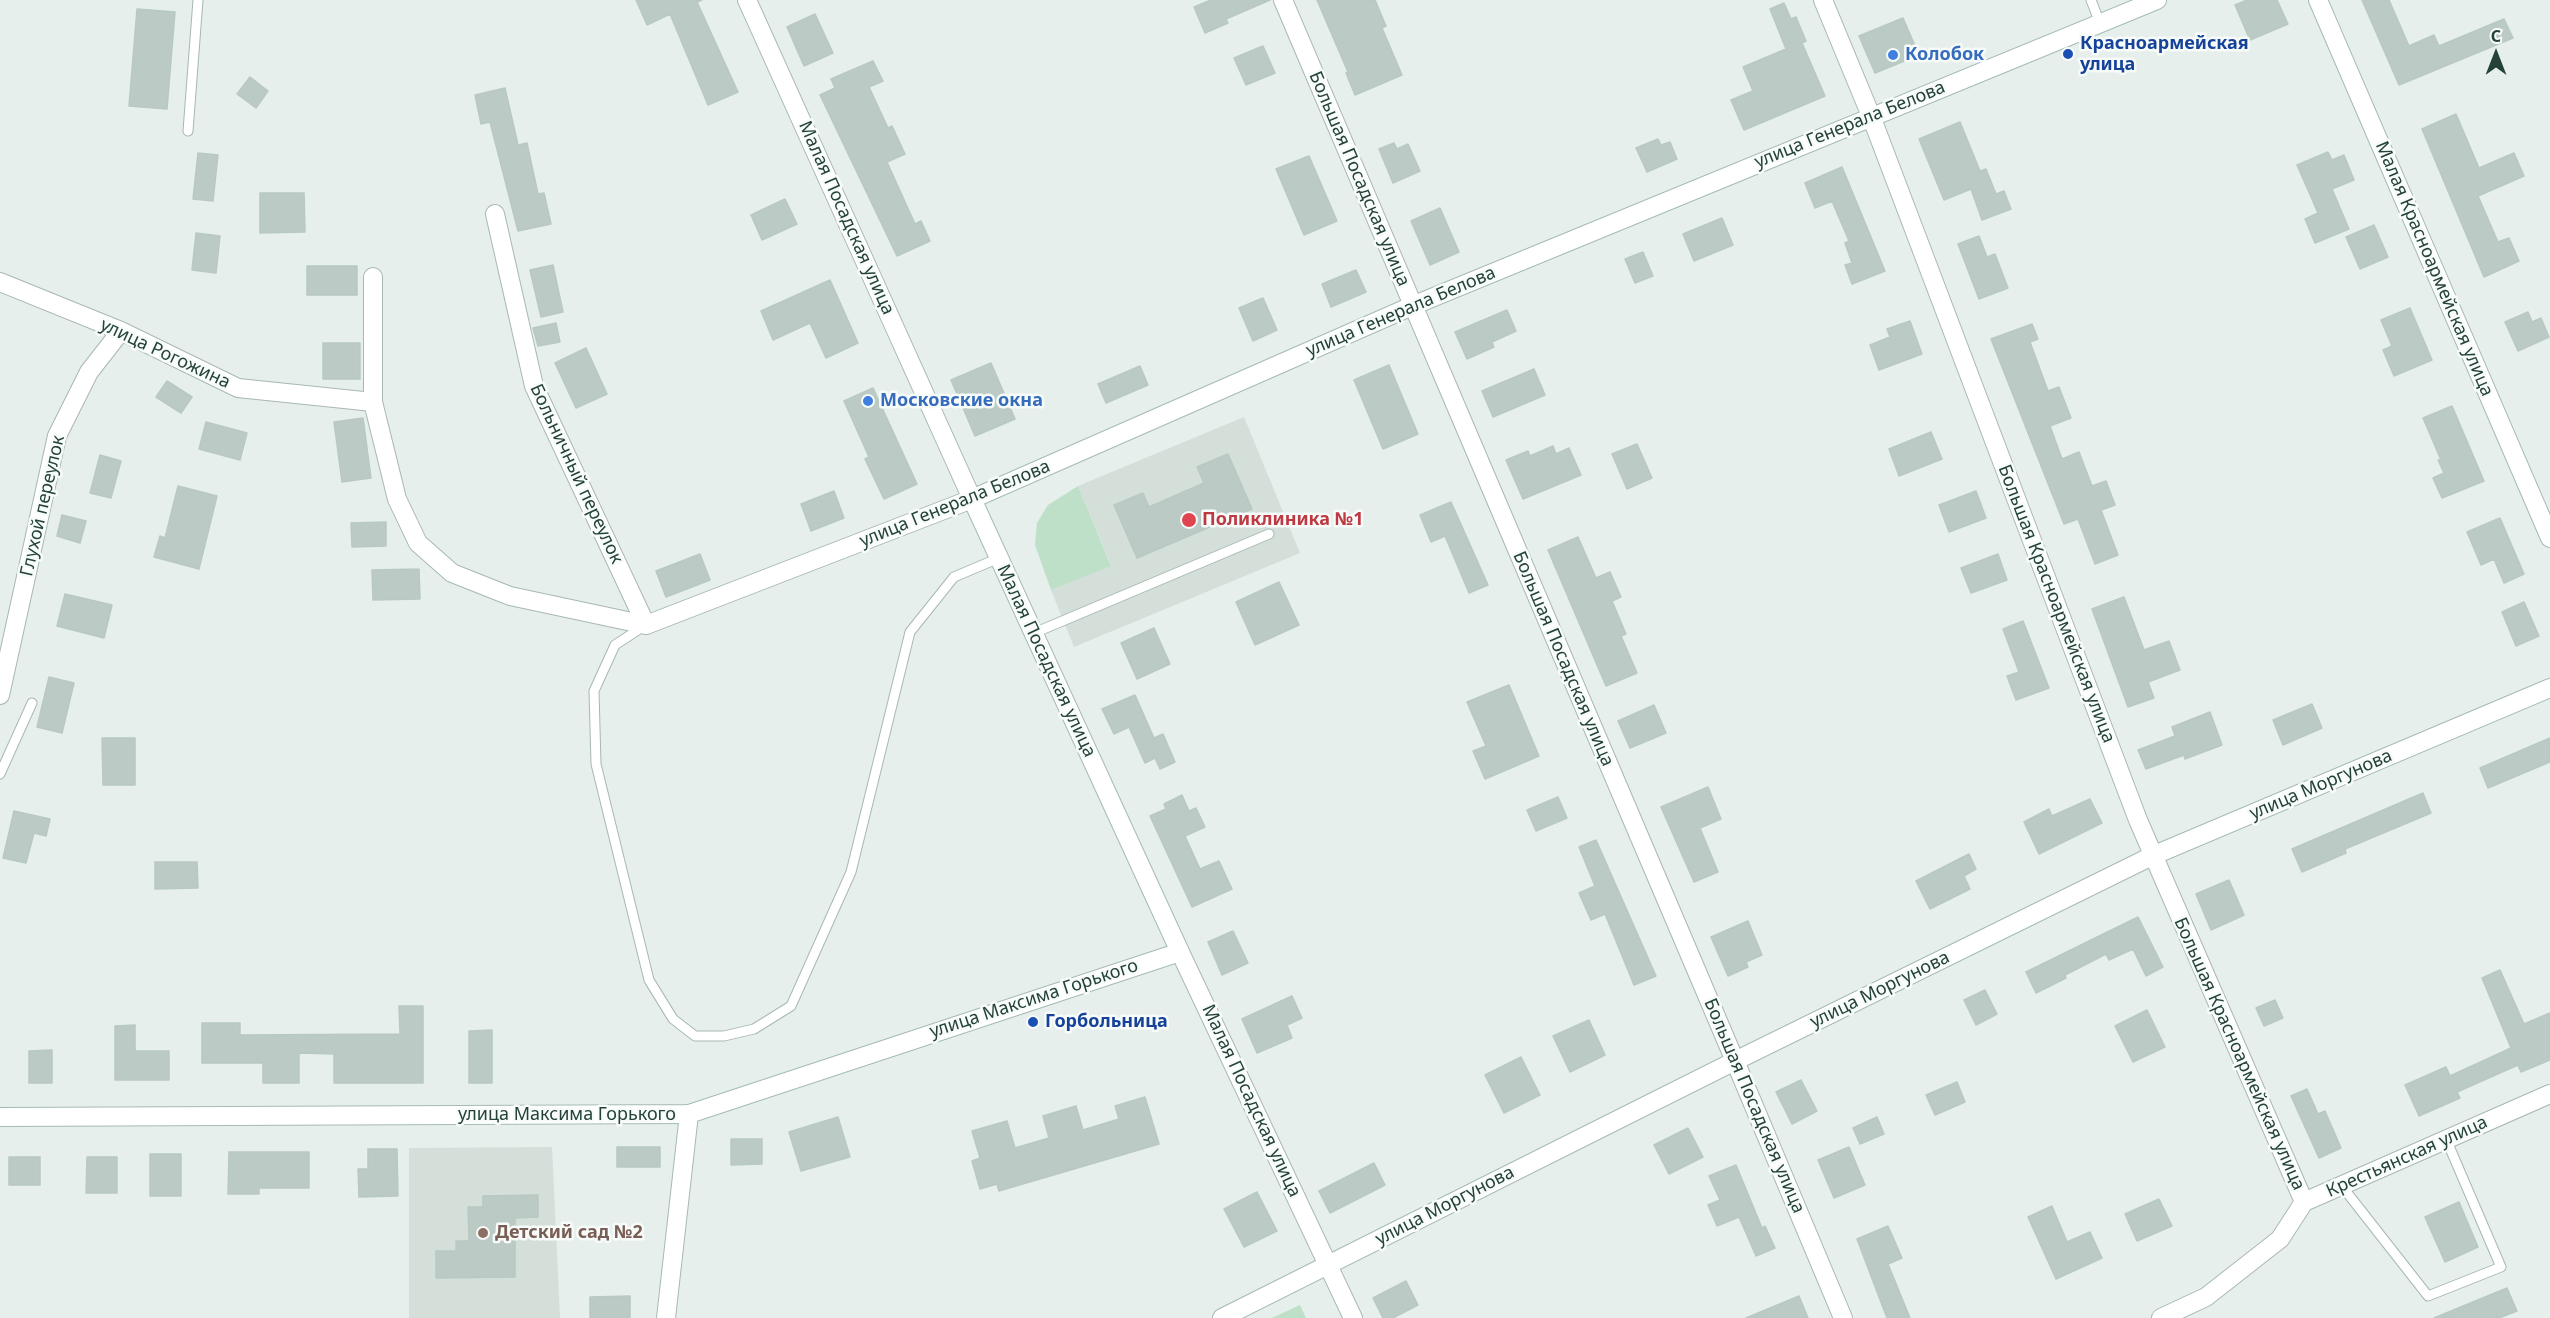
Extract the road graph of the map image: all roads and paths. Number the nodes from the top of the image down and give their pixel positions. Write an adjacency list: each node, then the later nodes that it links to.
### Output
1 (198, 0): 10 (lane)
2 (747, 0): 17 (street, Малая Посадская улица)
3 (1283, 0): 14 (street, Большая Посадская улица)
4 (1823, 0): 9 (street, Большая Красноармейская улица)
5 (2091, 0): 8 (lane)
6 (2157, 0): 8 (street, улица Генерала Белова)
7 (2318, 0): 19 (street, Малая Красноармейская улица)
8 (2100, 23): 9 (street, улица Генерала Белова)
9 (1870, 116): 14 (street, улица Генерала Белова); 27 (street, Большая Красноармейская улица)
10 (188, 131)
11 (495, 214): 21 (street, Больничный переулок)
12 (373, 276): 16 (street)
13 (0, 282): 15 (street, улица Рогожина)
14 (1412, 306): 17 (street, улица Генерала Белова); 29 (street, Большая Посадская улица)
15 (121, 331): 16 (street, улица Рогожина); 24 (street, Глухой переулок)
16 (374, 402): 21 (street)
17 (972, 499): 20 (street, Малая Посадская улица); 21 (street, улица Генерала Белова)
18 (1269, 534): 22 (lane)
19 (2550, 538)
20 (999, 558): 21 (lane); 22 (street, Малая Посадская улица)
21 (646, 625)
22 (1034, 633): 28 (street, Малая Посадская улица)
23 (2550, 688): 27 (street, улица Моргунова)
24 (0, 695)
25 (32, 703): 26 (lane)
26 (0, 774)
27 (2152, 856): 29 (street, улица Моргунова); 35 (street, Большая Красноармейская улица)
28 (1180, 952): 31 (street, улица Максима Горького); 36 (street, Малая Посадская улица)
29 (1736, 1061): 36 (street, улица Моргунова); 40 (street, Большая Посадская улица)
30 (2550, 1094): 33 (street, Крестьянская улица)
31 (689, 1114): 32 (street, улица Максима Горького); 37 (street)
32 (0, 1117)
33 (2446, 1139): 34 (street, Крестьянская улица); 34 (lane)
34 (2340, 1185): 35 (street, Крестьянская улица)
35 (2304, 1202): 41 (street, Крестьянская улица)
36 (1329, 1265): 38 (street, улица Моргунова); 39 (street, Малая Посадская улица)
37 (666, 1318)
38 (1222, 1318)
39 (1353, 1318)
40 (1843, 1318)
41 (2161, 1318)

